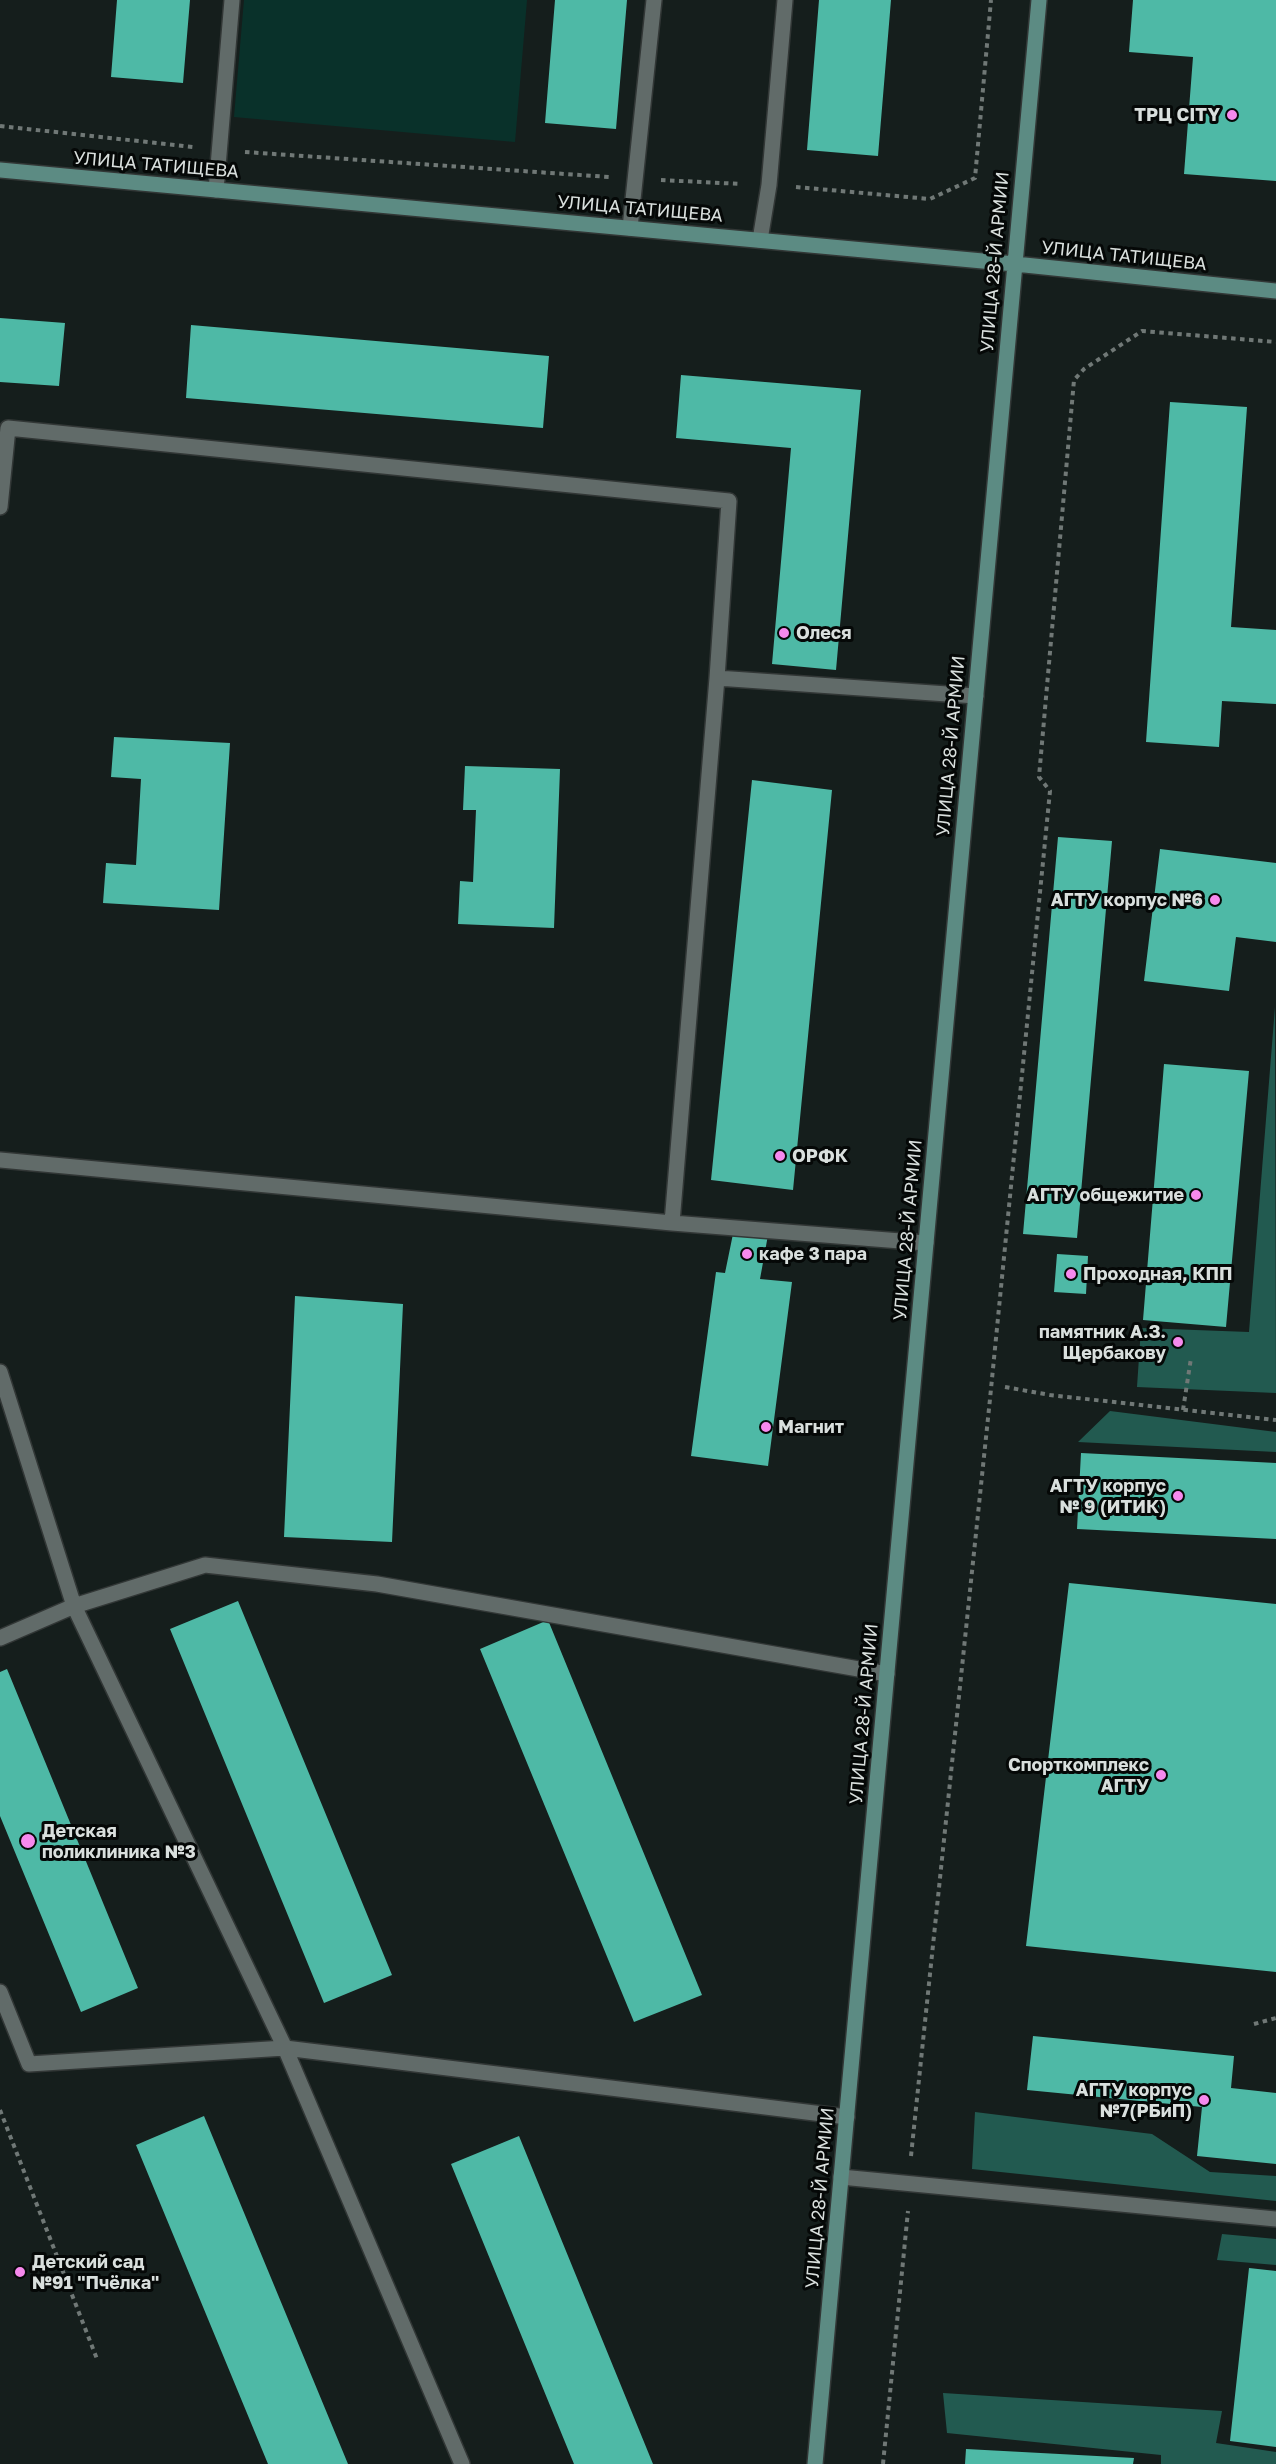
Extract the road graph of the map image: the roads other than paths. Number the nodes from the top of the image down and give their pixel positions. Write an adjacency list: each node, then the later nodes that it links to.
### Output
1 (232, 0): 6 (lane)
2 (654, 0): 7 (lane)
3 (785, 0): 8 (lane)
4 (1039, 0): 9 (main road, УЛИЦА 28-Й АРМИИ)
5 (0, 170): 6 (main road, УЛИЦА ТАТИЩЕВА)
6 (216, 190): 7 (main road, УЛИЦА ТАТИЩЕВА)
7 (630, 228): 8 (main road, УЛИЦА ТАТИЩЕВА)
8 (760, 240): 9 (main road, УЛИЦА ТАТИЩЕВА)
9 (1015, 264): 10 (main road, УЛИЦА ТАТИЩЕВА); 13 (main road, УЛИЦА 28-Й АРМИИ)
10 (1276, 291)
11 (0, 507): 12 (lane)
12 (717, 678): 13 (lane); 15 (lane)
13 (975, 696): 16 (main road, УЛИЦА 28-Й АРМИИ)
14 (0, 1160): 15 (lane)
15 (672, 1223): 16 (lane)
16 (926, 1243): 20 (main road, УЛИЦА 28-Й АРМИИ)
17 (0, 1372): 18 (lane)
18 (74, 1606): 19 (lane); 20 (lane); 22 (lane)
19 (0, 1638)
20 (887, 1674): 23 (main road, УЛИЦА 28-Й АРМИИ)
21 (0, 1992): 22 (lane)
22 (285, 2048): 23 (lane); 26 (lane)
23 (847, 2117): 24 (main road, УЛИЦА 28-Й АРМИИ)
24 (841, 2177): 25 (lane); 27 (main road, УЛИЦА 28-Й АРМИИ)
25 (1276, 2219)
26 (462, 2464)
27 (816, 2464)

